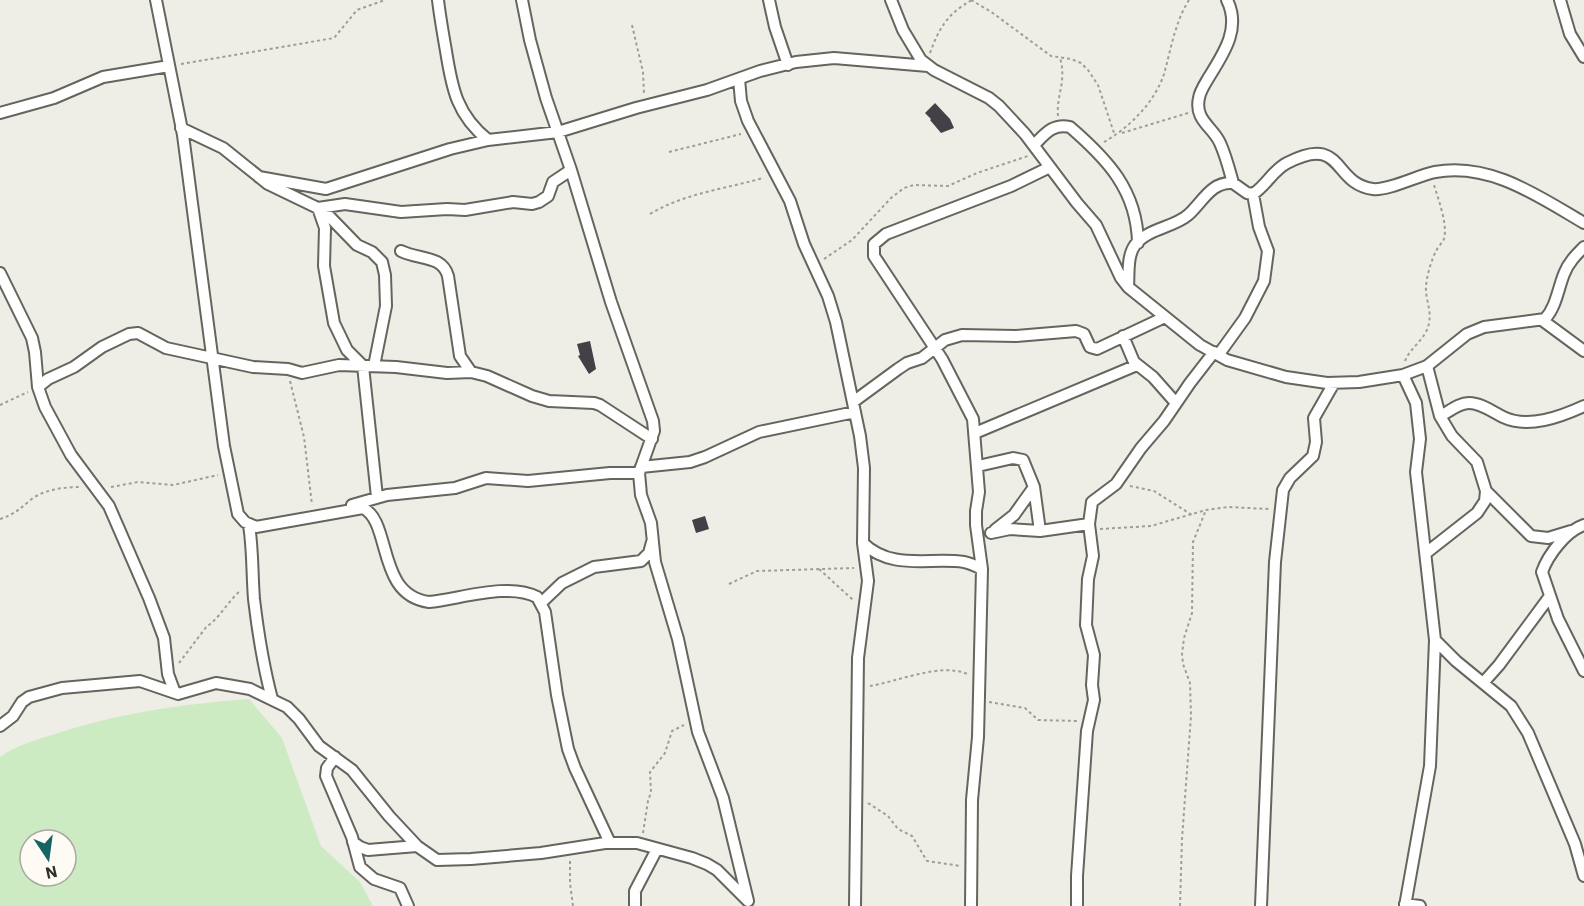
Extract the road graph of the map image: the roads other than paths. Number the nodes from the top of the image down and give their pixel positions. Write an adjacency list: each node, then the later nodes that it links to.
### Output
1 (156, 0): 11 (street)
2 (438, 0): 16 (street)
3 (522, 0): 15 (street)
4 (768, 0): 9 (street)
5 (891, 0): 10 (street)
6 (1227, 0): 21 (street)
7 (1560, 0): 8 (street)
8 (1584, 57)
9 (788, 65): 10 (street); 12 (street)
10 (927, 65): 17 (street)
11 (169, 66): 13 (street); 14 (street)
12 (739, 79): 15 (street); 46 (street)
13 (0, 113)
14 (181, 128): 20 (street); 36 (street)
15 (558, 132): 16 (street); 19 (street)
16 (488, 141): 20 (street)
17 (1036, 148): 18 (street); 25 (street)
18 (1050, 167): 29 (street); 33 (street)
19 (572, 170): 23 (street); 49 (street)
20 (259, 177): 23 (street)
21 (1233, 183): 22 (street); 25 (street)
22 (1253, 194): 24 (street); 35 (street)
23 (318, 208): 38 (street); 38 (street)
24 (1584, 223)
25 (1137, 243): 29 (street)
26 (1584, 247): 31 (street)
27 (401, 251): 40 (street)
28 (0, 273): 43 (street)
29 (1128, 287): 30 (street)
30 (1165, 317): 32 (street); 35 (street)
31 (1542, 320): 34 (street); 39 (street)
32 (1123, 336): 33 (street); 37 (street)
33 (934, 347): 46 (street); 48 (street)
34 (1584, 351)
35 (1216, 353): 42 (street); 44 (street)
36 (213, 358): 38 (street); 43 (street); 56 (street)
37 (1137, 365): 44 (street); 48 (street)
38 (368, 366): 40 (street); 54 (street)
39 (1427, 366): 41 (street); 47 (street)
40 (471, 372): 49 (street)
41 (1401, 376): 42 (street); 64 (street)
42 (1334, 383): 89 (street)
43 (38, 387): 71 (street)
44 (1176, 403): 57 (street)
45 (1584, 406): 47 (street)
46 (854, 407): 51 (street); 62 (street)
47 (1440, 416): 53 (street)
48 (975, 433): 50 (street)
49 (652, 439): 51 (street)
50 (978, 466): 52 (street); 63 (street)
51 (640, 470): 54 (street); 61 (street)
52 (1034, 487): 59 (street); 60 (street)
53 (1486, 491): 58 (street); 64 (street)
54 (377, 497): 55 (street)
55 (337, 512): 56 (street); 67 (street)
56 (249, 525): 72 (street)
57 (1089, 526): 59 (street); 88 (street)
58 (1579, 527): 66 (street)
59 (1040, 531): 60 (street)
60 (991, 533): 63 (street)
61 (653, 539): 67 (street); 82 (street)
62 (864, 543): 65 (street); 86 (street)
63 (979, 547): 65 (street)
64 (1426, 553): 68 (street)
65 (982, 569): 87 (street)
66 (1550, 596): 69 (street); 70 (street)
67 (542, 603): 76 (street)
68 (1435, 640): 70 (street); 83 (street)
69 (1584, 671)
70 (1483, 683): 77 (street)
71 (175, 693): 72 (street); 73 (street)
72 (272, 699): 74 (street)
73 (0, 726)
74 (335, 758): 75 (street); 78 (street)
75 (353, 842): 78 (street); 84 (street)
76 (610, 843): 78 (street); 79 (street)
77 (1575, 843): 80 (street); 81 (street)
78 (417, 846)
79 (657, 849): 82 (street); 85 (street)
80 (1584, 855)
81 (1584, 876)
82 (751, 904)
83 (1402, 905): 90 (street)
84 (408, 906)
85 (635, 906)
86 (855, 906)
87 (971, 906)
88 (1077, 906)
89 (1261, 906)
90 (1420, 906)

